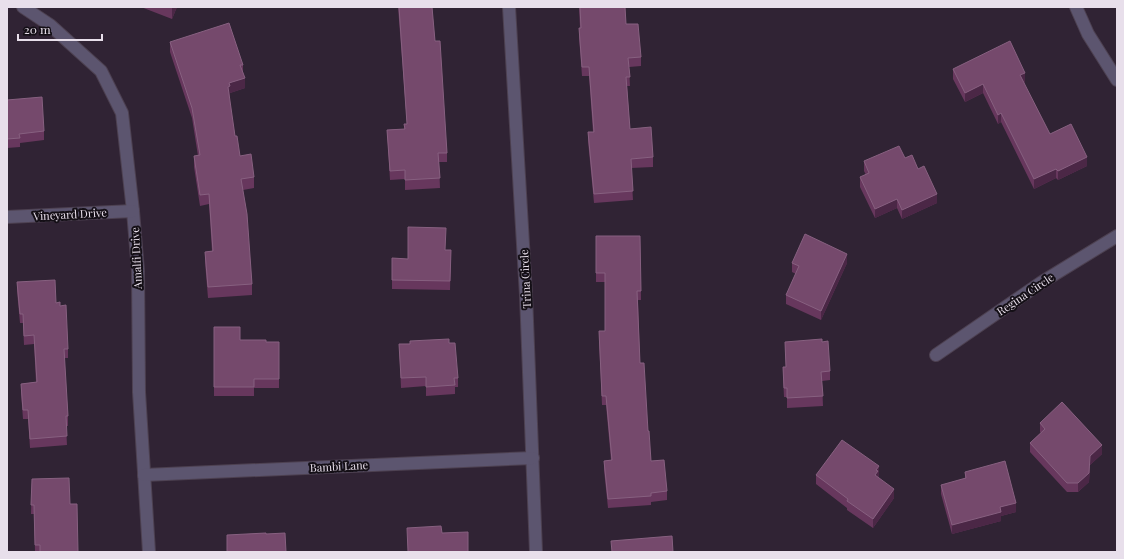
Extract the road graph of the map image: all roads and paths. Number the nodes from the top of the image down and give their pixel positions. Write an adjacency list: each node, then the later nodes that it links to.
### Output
1 (509, 7): 9 (street, Trina Circle)
2 (1076, 7): 4 (street)
3 (27, 8): 5 (street, Amalfi Drive)
4 (1117, 80)
5 (133, 211): 6 (street, Vineyard Drive); 10 (street, Amalfi Drive)
6 (7, 217)
7 (1117, 236): 8 (street, Regina Circle)
8 (936, 355)
9 (533, 458): 10 (street, Bambi Lane); 12 (street, Trina Circle)
10 (144, 475): 11 (street, Amalfi Drive)
11 (148, 552)
12 (536, 552)

